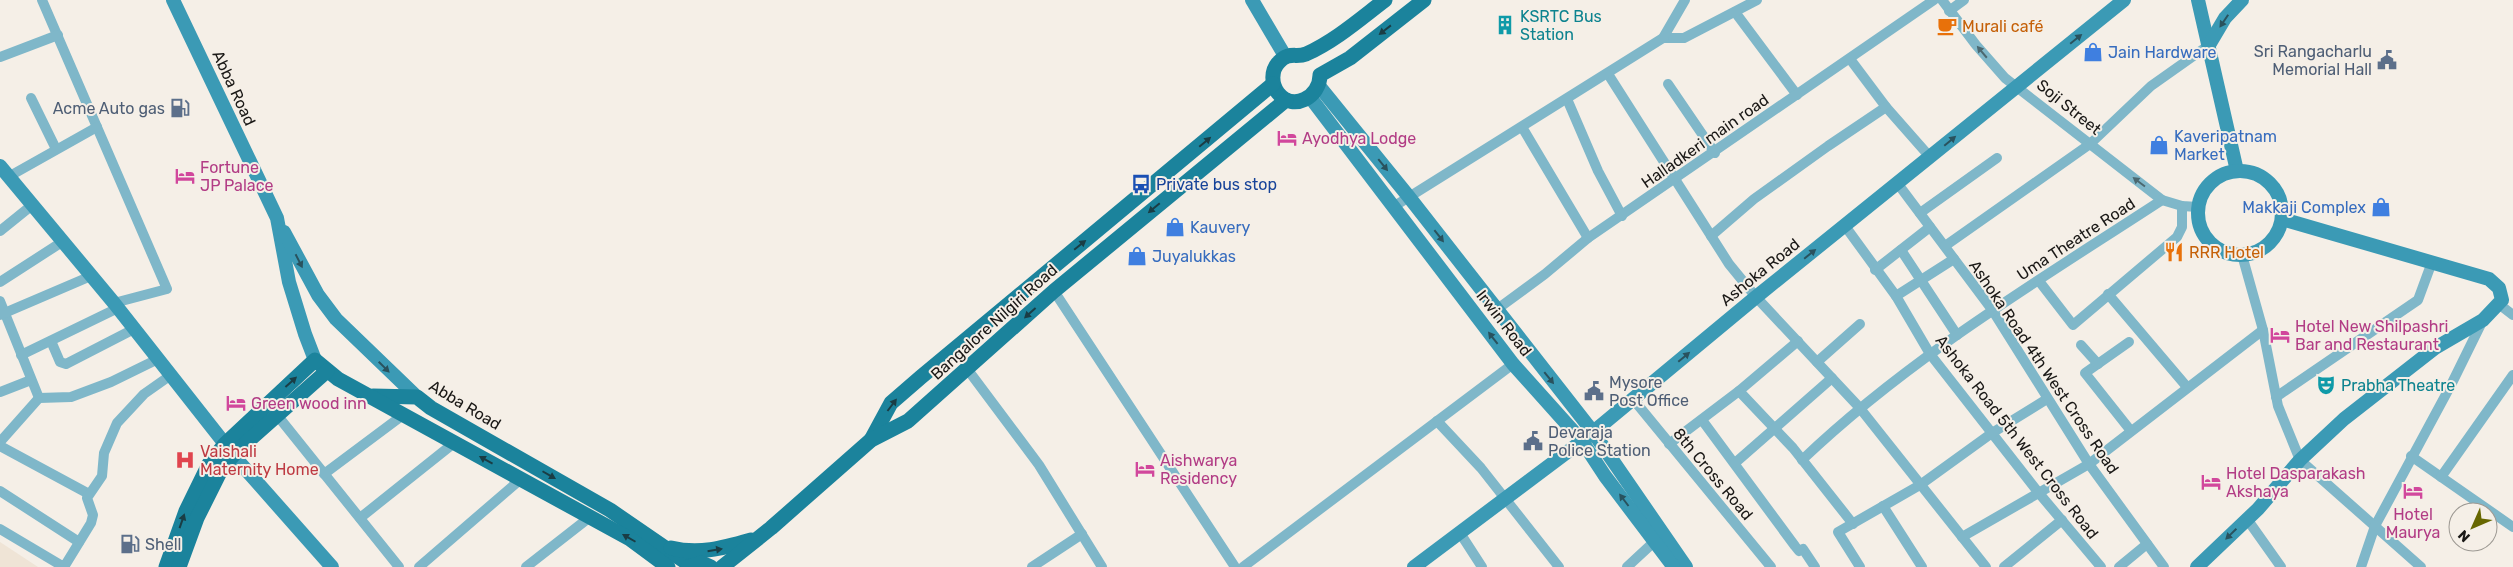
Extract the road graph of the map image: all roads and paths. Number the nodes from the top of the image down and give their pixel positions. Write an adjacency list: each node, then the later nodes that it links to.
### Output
1 (42, 0): 16 (street)
2 (173, 0): 51 (main road, Abba Road)
3 (1252, 0): 19 (main road)
4 (1385, 0): 19 (main road)
5 (1424, 0): 26 (main road, one-way to 26)
6 (1685, 0): 17 (street)
7 (1757, 0): 15 (street)
8 (1934, 0): 21 (street, Halladkeri main road)
9 (1942, 0): 14 (street, Soji Street)
10 (1964, 0): 14 (street)
11 (2124, 0): 25 (main road, Ashoka Road, one-way to 11)
12 (2198, 0): 18 (main road)
13 (2242, 0): 18 (main road, one-way to 18)
14 (1950, 11): 25 (street, Soji Street, one-way to 14)
15 (1735, 12): 17 (street); 27 (street)
16 (58, 35): 20 (street); 32 (street)
17 (1663, 38): 22 (street)
18 (2209, 45): 34 (street); 40 (main road)
19 (1285, 56): 23 (main road)
20 (0, 57)
21 (1850, 59): 27 (street, Halladkeri main road); 31 (street)
22 (1608, 74): 29 (street); 41 (street)
23 (1273, 84): 30 (main road); 120 (main road, one-way to 23)
24 (1668, 84): 36 (street)
25 (2017, 85): 34 (street, Soji Street); 37 (main road, Ashoka Road, one-way to 25)
26 (1316, 86): 30 (main road); 43 (main road, Irwin Road, one-way to 43); 47 (main road, Irwin Road)
27 (1797, 95): 36 (street, Halladkeri main road)
28 (30, 98): 35 (street)
29 (1567, 99): 33 (street); 50 (street)
30 (1286, 100): 69 (main road, Bangalore Nilgiri Road, one-way to 69)
31 (1886, 107): 37 (street); 56 (street)
32 (97, 126): 35 (street); 75 (street)
33 (1522, 126): 43 (street); 57 (street)
34 (2090, 144): 44 (street, Soji Street, one-way to 34); 59 (street)
35 (56, 149): 39 (street)
36 (1715, 153): 41 (street, Halladkeri main road)
37 (1930, 158): 42 (main road, Ashoka Road)
38 (1997, 158): 49 (street)
39 (4, 171): 45 (main road)
40 (2237, 171): 48 (main road); 52 (main road)
41 (1676, 180): 50 (street, Halladkeri main road); 56 (street)
42 (1898, 184): 49 (street, Ashoka Road 4th West Cross Road); 53 (main road, Ashoka Road)
43 (1409, 197): 47 (street); 76 (main road, Irwin Road, one-way to 76)
44 (2162, 200): 46 (street, Soji Street); 67 (street, Uma Theatre Road)
45 (31, 206): 55 (street); 58 (main road)
46 (2182, 206): 48 (street, Soji Street); 70 (street)
47 (1393, 207): 94 (main road, Irwin Road, one-way to 47)
48 (2198, 207): 61 (main road)
49 (1920, 213): 54 (street, Ashoka Road 4th West Cross Road)
50 (1622, 216): 57 (street, Halladkeri main road)
51 (277, 218): 92 (main road, Abba Road); 106 (main road, Abba Road, one-way to 106)
52 (2282, 219): 61 (main road); 63 (main road)
53 (1845, 226): 64 (street, Ashoka Road 5th West Cross Road); 72 (main road, Ashoka Road, one-way to 53)
54 (1930, 228): 59 (street, Ashoka Road 4th West Cross Road); 60 (street)
55 (0, 232)
56 (1712, 236): 72 (street)
57 (1588, 238): 76 (street, Halladkeri main road)
58 (62, 242): 65 (main road); 68 (street)
59 (1945, 246): 62 (street, Ashoka Road 4th West Cross Road)
60 (1901, 250): 64 (street); 66 (street)
61 (2242, 255): 83 (street)
62 (1954, 259): 66 (street); 77 (street, Ashoka Road 4th West Cross Road)
63 (2432, 262): 74 (main road); 107 (street)
64 (1875, 270): 71 (street, Ashoka Road 5th West Cross Road)
65 (91, 276): 75 (main road); 78 (street)
66 (1920, 280): 71 (street); 84 (street)
67 (2039, 281): 70 (street); 77 (street, Uma Theatre Road)
68 (0, 282)
69 (1054, 291): 96 (main road, Bangalore Nilgiri Road, one-way to 96); 168 (street)
70 (2108, 294): 102 (street)
71 (1896, 296): 89 (street, Ashoka Road 5th West Cross Road)
72 (1756, 297): 86 (street); 109 (main road, Ashoka Road, one-way to 72)
73 (0, 301): 78 (street)
74 (2500, 304): 79 (street); 80 (main road)
75 (116, 305): 82 (main road); 85 (street)
76 (1496, 310): 119 (main road, Irwin Road, one-way to 119)
77 (1993, 311): 84 (street, Uma Theatre Road); 110 (street, Ashoka Road 4th West Cross Road)
78 (2, 315): 90 (street)
79 (2513, 315)
80 (2482, 320): 125 (street); 127 (main road)
81 (1860, 324): 93 (street)
82 (134, 329): 85 (street); 91 (main road)
83 (2263, 330): 102 (street); 107 (street)
84 (1957, 335): 89 (street, Uma Theatre Road)
85 (51, 341): 90 (street)
86 (1798, 341): 93 (street); 103 (street)
87 (2130, 342): 95 (street)
88 (2081, 345): 95 (street)
89 (1930, 354): 111 (street, Uma Theatre Road); 118 (street, Ashoka Road 5th West Cross Road)
90 (21, 355): 101 (street)
91 (158, 358): 98 (main road); 108 (street)
92 (315, 360): 97 (main road); 124 (main road, one-way to 92)
93 (1817, 362): 100 (street)
94 (1513, 364): 115 (street); 119 (main road, Irwin Road)
95 (2098, 364): 117 (street)
96 (968, 370): 120 (main road, Bangalore Nilgiri Road); 148 (street)
97 (327, 371): 105 (main road); 112 (main road)
98 (171, 375): 124 (main road); 136 (street)
99 (2513, 375): 131 (street)
100 (1832, 378): 111 (street); 116 (street)
101 (31, 380): 104 (street); 108 (street)
102 (2187, 387): 117 (street)
103 (1739, 391): 114 (street); 116 (street)
104 (0, 392)
105 (369, 396): 106 (main road); 113 (main road)
106 (417, 397): 151 (main road, Abba Road, one-way to 151)
107 (2276, 397): 127 (street)
108 (38, 398): 122 (street)
109 (1633, 399): 119 (main road, Ashoka Road); 123 (street, 8th Cross Road)
110 (2047, 399): 118 (street); 129 (street, Ashoka Road 4th West Cross Road)
111 (1859, 408): 126 (street, Uma Theatre Road); 133 (street)
112 (277, 415): 124 (main road); 130 (street)
113 (403, 415): 121 (main road); 130 (street)
114 (1702, 420): 123 (street); 128 (street)
115 (1437, 421): 137 (street); 169 (street)
116 (1775, 428): 126 (street); 128 (street)
117 (2131, 431): 129 (street)
118 (1992, 433): 133 (street); 135 (street, Ashoka Road 5th West Cross Road)
119 (1587, 437): 137 (main road, Ashoka Road); 152 (main road, Irwin Road, one-way to 119); 175 (main road, Irwin Road)
120 (871, 440): 149 (main road, Bangalore Nilgiri Road)
121 (454, 443): 132 (main road, one-way to 121); 140 (street)
122 (0, 444): 136 (street)
123 (1669, 444): 176 (street, 8th Cross Road)
124 (229, 449): 157 (main road, one-way to 124); 158 (main road); 159 (main road)
125 (2411, 456): 131 (street); 144 (street)
126 (1802, 460): 143 (street)
127 (2300, 460): 141 (main road); 144 (street)
128 (1735, 463): 177 (street)
129 (2090, 464): 135 (street); 154 (street, Ashoka Road 4th West Cross Road)
130 (324, 474): 140 (street)
131 (2441, 477): 145 (street)
132 (521, 480): 139 (main road); 161 (street)
133 (1920, 485): 138 (street); 150 (street)
134 (0, 491): 153 (street)
135 (2038, 492): 142 (street, Ashoka Road 5th West Cross Road); 150 (street)
136 (88, 494): 153 (street)
137 (1506, 499): 147 (main road, Ashoka Road); 172 (street)
138 (1883, 506): 143 (street); 179 (street)
139 (590, 517): 155 (street); 163 (main road, one-way to 139)
140 (360, 518): 160 (street)
141 (2247, 519): 185 (main road, one-way to 185); 186 (street)
142 (2062, 520): 181 (street); 182 (street, Ashoka Road 5th West Cross Road)
143 (1853, 524): 178 (street)
144 (2375, 526): 187 (street); 188 (street)
145 (2513, 527)
146 (0, 528): 153 (street)
147 (1460, 533): 170 (main road, Ashoka Road); 171 (street)
148 (1082, 534): 166 (street); 167 (street)
149 (759, 537): 151 (main road, one-way to 149); 165 (main road, Bangalore Nilgiri Road)
150 (1962, 537): 180 (street)
151 (652, 538): 156 (main road, Abba Road)
152 (1655, 541): 173 (street); 174 (main road, Irwin Road)
153 (79, 542)
154 (2147, 544): 183 (street); 184 (street, Ashoka Road 4th West Cross Road)
155 (538, 564): 162 (street)
156 (689, 566): 164 (main road)
157 (166, 567)
158 (179, 567)
159 (332, 567)
160 (399, 567)
161 (419, 567)
162 (526, 567)
163 (668, 567)
164 (711, 567)
165 (722, 567)
166 (1032, 567)
167 (1102, 567)
168 (1236, 567)
169 (1243, 567)
170 (1414, 567)
171 (1482, 567)
172 (1559, 567)
173 (1627, 567)
174 (1674, 567)
175 (1686, 567)
176 (1771, 567)
177 (1815, 567)
178 (1860, 567)
179 (1922, 567)
180 (1986, 567)
181 (2004, 567)
182 (2101, 567)
183 (2120, 567)
184 (2164, 567)
185 (2197, 567)
186 (2281, 567)
187 (2361, 567)
188 (2421, 567)

